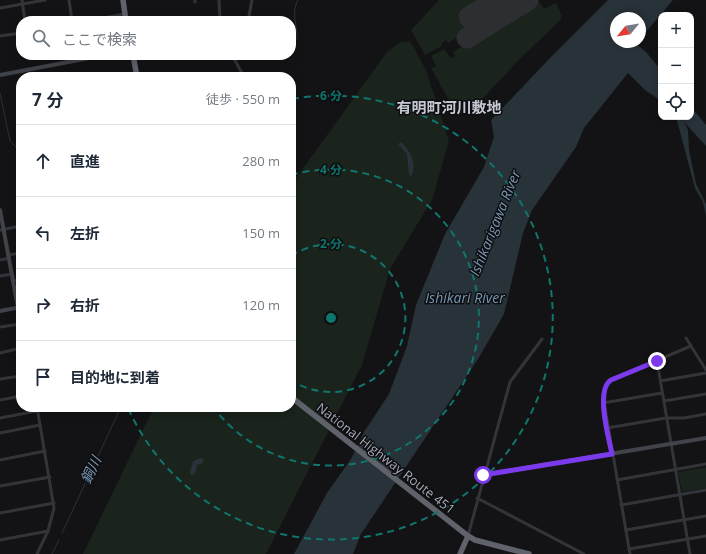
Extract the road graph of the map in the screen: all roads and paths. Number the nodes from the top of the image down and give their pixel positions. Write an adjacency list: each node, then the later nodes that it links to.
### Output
1 (45, 0): 6 (street)
2 (69, 0): 10 (street)
3 (123, 0): 8 (highway)
4 (219, 0): 12 (street)
5 (252, 0): 13 (street)
6 (22, 2): 7 (street); 9 (street)
7 (0, 8)
8 (125, 14): 11 (street)
9 (24, 16)
10 (71, 16)
11 (114, 16)
12 (220, 16)
13 (249, 16)
14 (16, 34): 15 (street)
15 (0, 36)
16 (77, 60): 21 (street)
17 (134, 60): 19 (highway)
18 (235, 60): 20 (street)
19 (136, 72)
20 (241, 72)
21 (0, 74)
22 (0, 210): 24 (street)
23 (16, 227): 24 (street)
24 (2, 230): 26 (street)
25 (16, 255): 26 (street)
26 (8, 257): 27 (street); 28 (street)
27 (0, 260)
28 (12, 274): 29 (street); 30 (street)
29 (0, 276)
30 (13, 281): 31 (street); 32 (street)
31 (16, 281)
32 (16, 294)
33 (16, 308): 34 (street)
34 (0, 311)
35 (16, 325): 36 (street)
36 (0, 327)
37 (686, 338): 39 (street)
38 (542, 339): 70 (street)
39 (691, 346): 42 (street); 43 (street)
40 (16, 349): 41 (street)
41 (0, 352)
42 (657, 361): 47 (street); 54 (street)
43 (706, 370)
44 (706, 373): 47 (street)
45 (16, 377): 46 (street)
46 (0, 380)
47 (660, 381): 48 (street)
48 (662, 393): 53 (street); 54 (street)
49 (706, 394): 53 (street)
50 (16, 397): 51 (street)
51 (0, 400)
52 (296, 401): 84 (highway, National Highway Route 451)
53 (664, 401): 59 (street)
54 (603, 403): 61 (street)
55 (32, 412): 58 (street)
56 (37, 412): 60 (street)
57 (706, 414): 59 (street)
58 (0, 418)
59 (666, 418): 61 (street); 64 (street)
60 (40, 425): 62 (street); 65 (street)
61 (608, 428): 66 (street)
62 (0, 433)
63 (706, 438): 64 (street)
64 (671, 444): 66 (street); 69 (street)
65 (45, 451): 67 (street); 71 (street)
66 (612, 454): 70 (street); 72 (street)
67 (0, 460)
68 (706, 464): 69 (street)
69 (676, 469): 72 (street); 75 (street)
70 (483, 475): 76 (street)
71 (50, 477): 73 (street); 77 (street)
72 (617, 480): 78 (street)
73 (0, 486)
74 (706, 490): 75 (street)
75 (680, 495): 78 (street); 81 (street)
76 (477, 498): 84 (street); 94 (street)
77 (54, 503): 79 (street); 83 (street)
78 (621, 505): 82 (street)
79 (0, 513)
80 (706, 516): 81 (street)
81 (684, 520): 82 (street); 86 (street)
82 (626, 530): 89 (street)
83 (48, 531): 87 (street); 90 (street)
84 (468, 536): 88 (highway, National Highway Route 451); 91 (highway)
85 (706, 536): 86 (street)
86 (688, 539): 89 (street); 96 (street)
87 (0, 540)
88 (508, 548): 92 (street); 93 (highway, National Highway Route 451)
89 (629, 549): 95 (street)
90 (37, 554)
91 (460, 554)
92 (504, 554)
93 (529, 554)
94 (584, 554)
95 (630, 554)
96 (690, 554)

